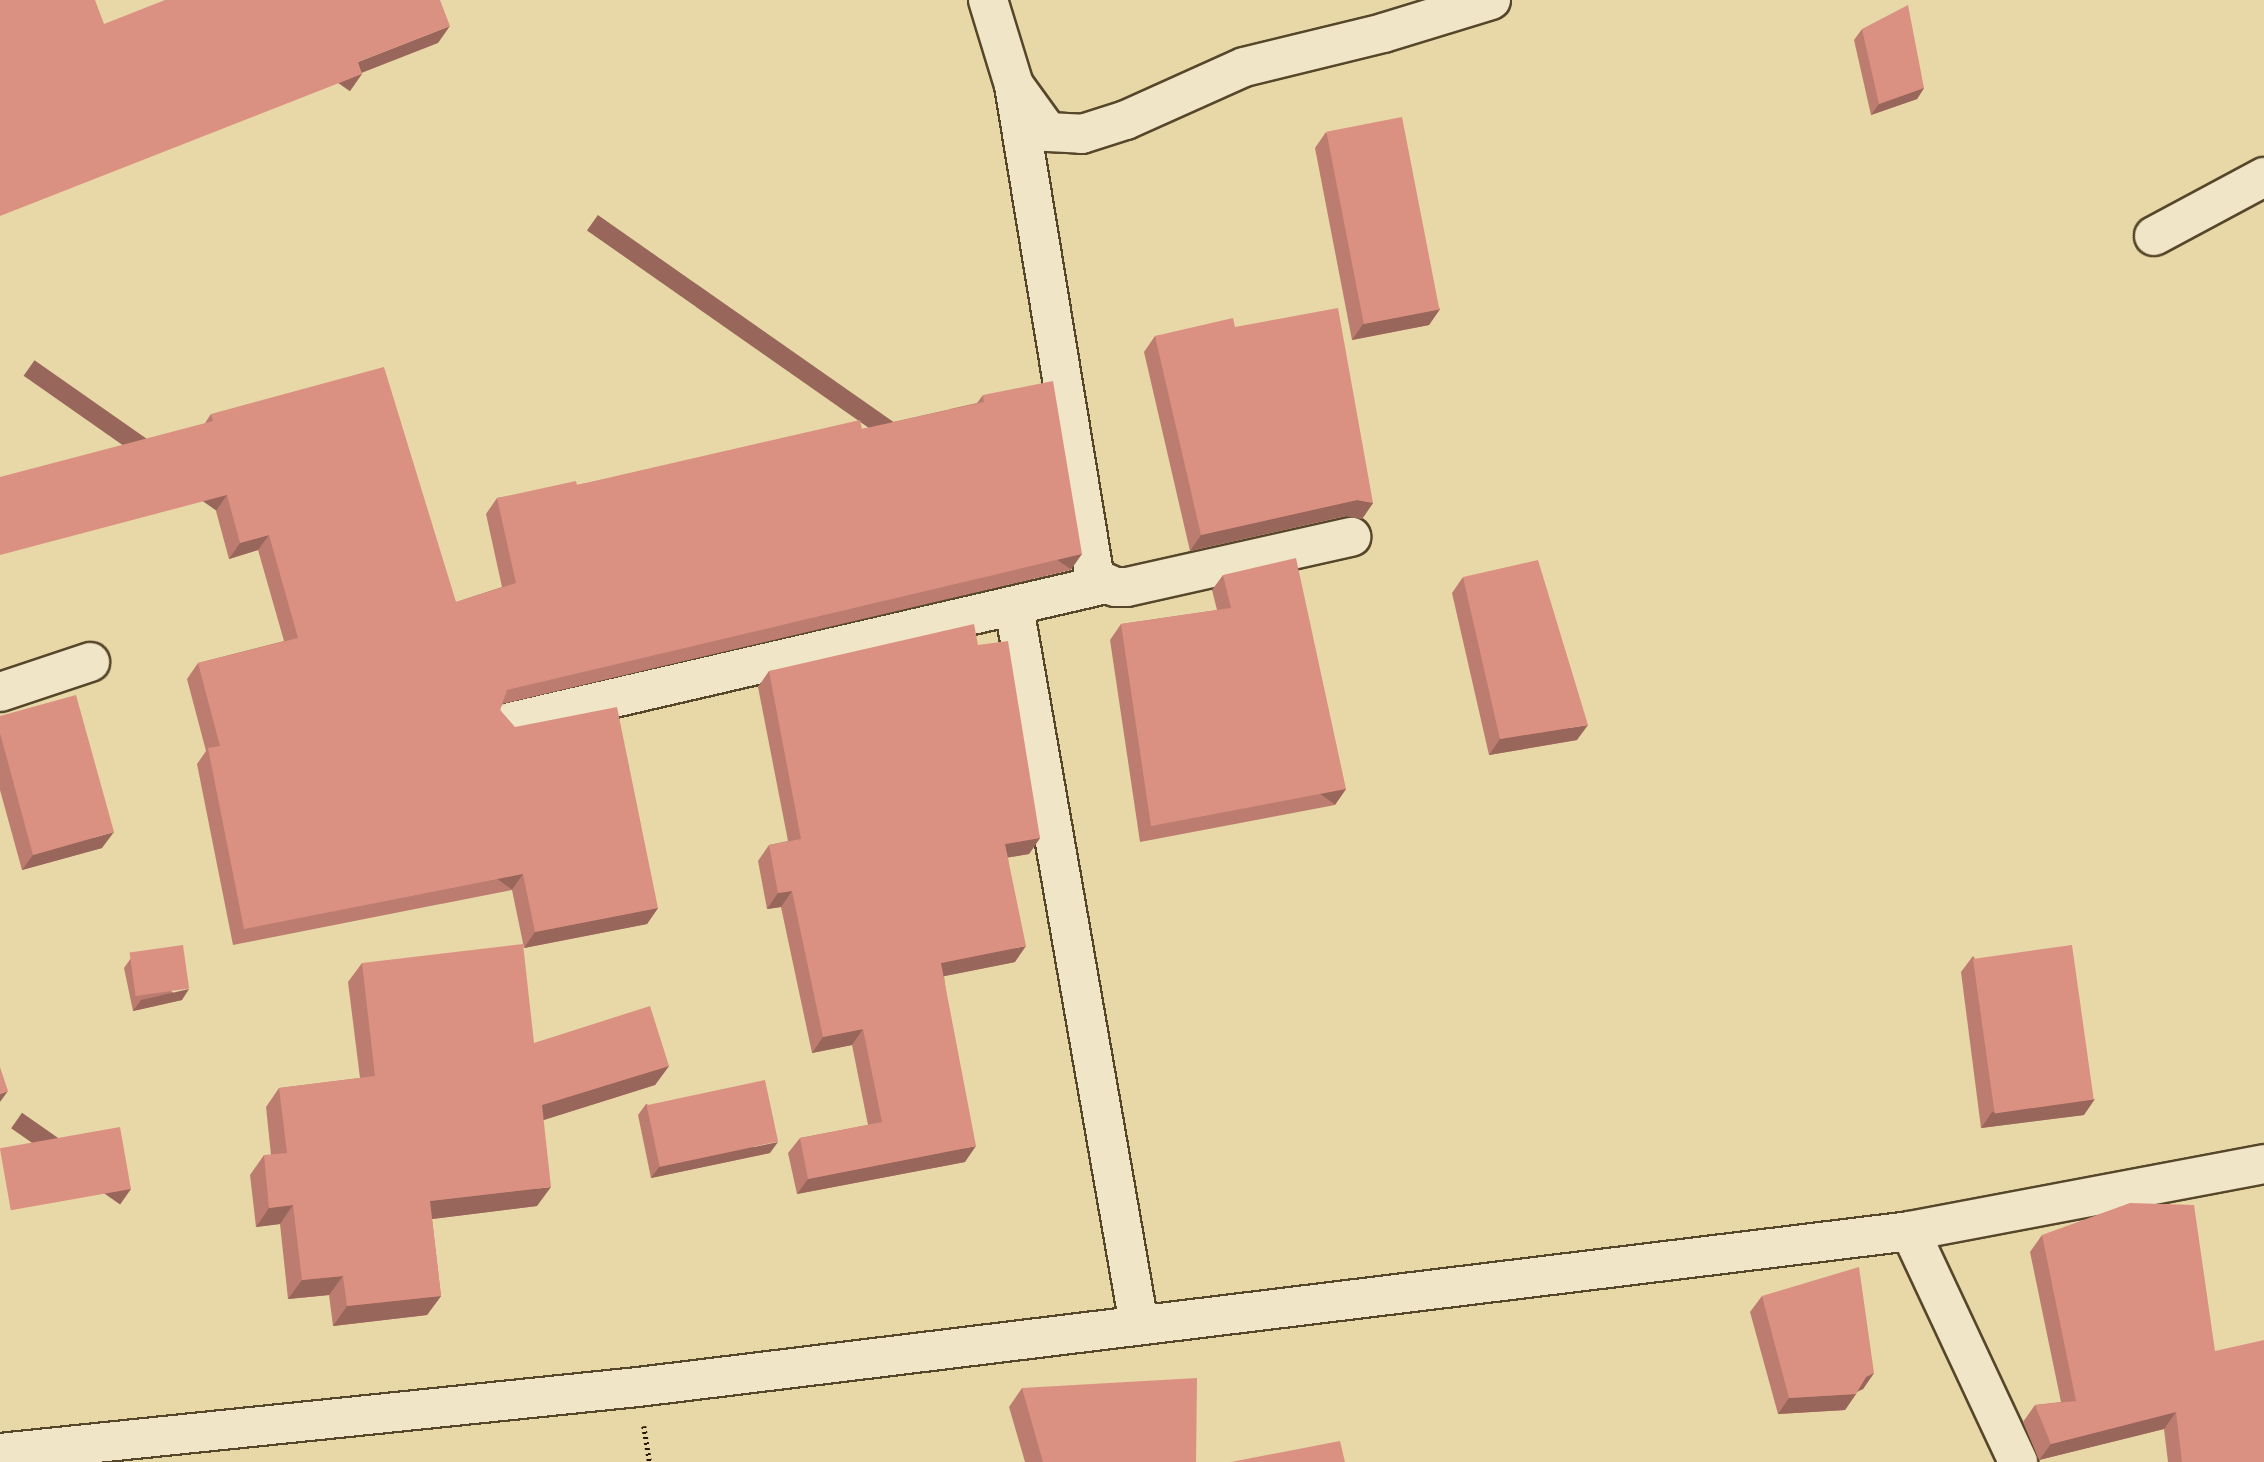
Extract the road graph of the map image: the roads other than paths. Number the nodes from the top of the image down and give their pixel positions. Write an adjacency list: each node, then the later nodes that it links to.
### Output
1 (988, 0): 3 (street)
2 (1491, 0): 3 (street)
3 (1014, 85): 7 (street)
4 (2264, 177): 5 (street)
5 (2154, 236)
6 (1351, 537): 7 (street)
7 (1106, 584): 8 (street)
8 (1014, 607): 11 (street); 14 (street)
9 (89, 662): 10 (street)
10 (0, 692)
11 (510, 723)
12 (2264, 1164): 13 (street)
13 (1910, 1231): 14 (street); 16 (street)
14 (1139, 1325): 15 (street)
15 (0, 1453)
16 (2018, 1462)

